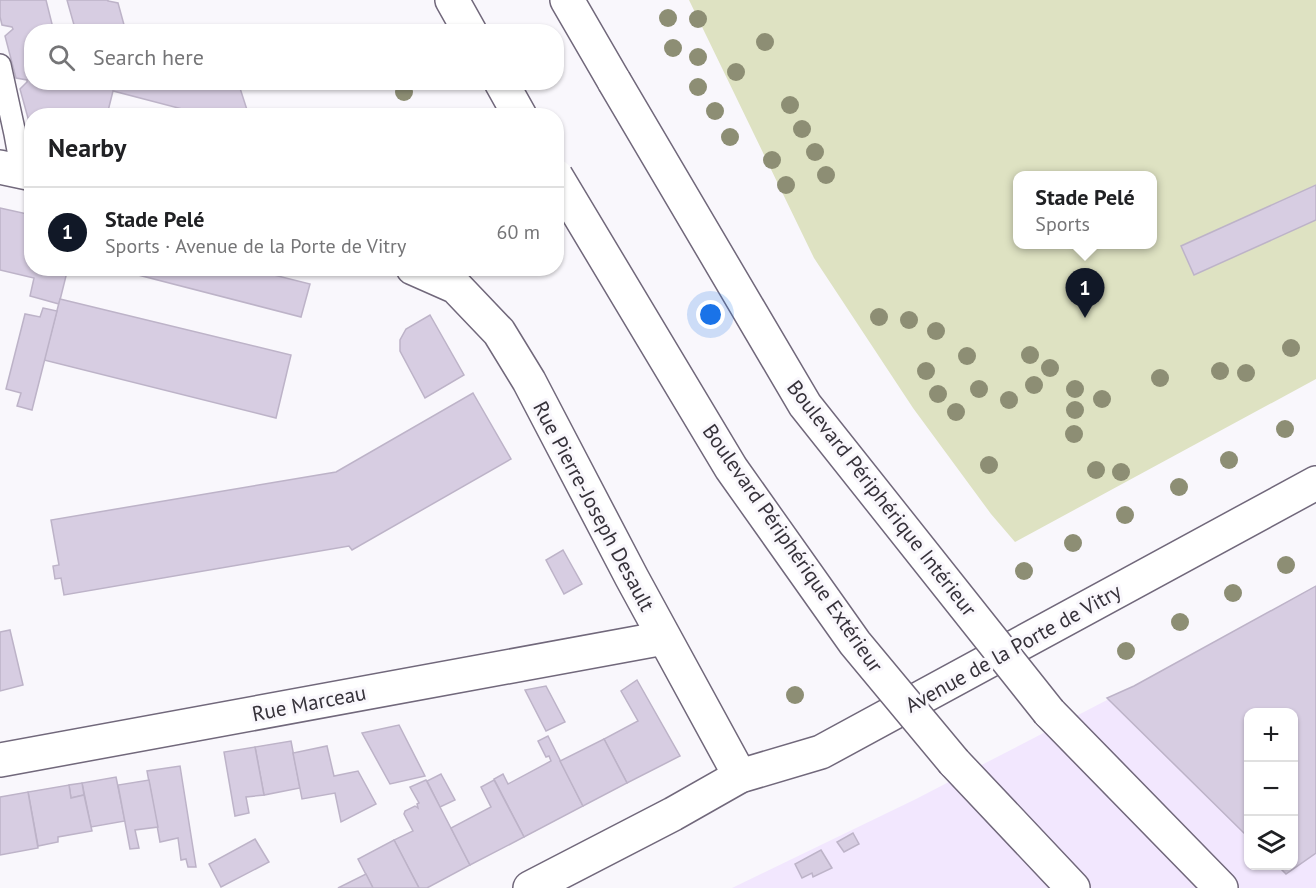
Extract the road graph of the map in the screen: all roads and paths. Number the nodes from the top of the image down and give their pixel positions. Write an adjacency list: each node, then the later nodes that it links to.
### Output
1 (452, 0): 3 (main road)
2 (567, 0): 16 (main road, Boulevard Périphérique Intérieur, bridge)
3 (466, 24)
4 (0, 65): 7 (lane)
5 (505, 90): 6 (main road)
6 (516, 108)
7 (18, 171)
8 (564, 189): 15 (main road, Boulevard Périphérique Extérieur, bridge)
9 (431, 276): 11 (main road, Rue Pierre-Joseph Desault)
10 (1316, 483): 13 (main road, Avenue de la Porte de Vitry)
11 (664, 638): 12 (main road, Rue Marceau); 13 (main road, Rue Pierre-Joseph Desault)
12 (0, 760)
13 (740, 776): 14 (main road, Avenue de la Porte de Vitry)
14 (530, 888)
15 (1073, 888)
16 (1221, 888)

